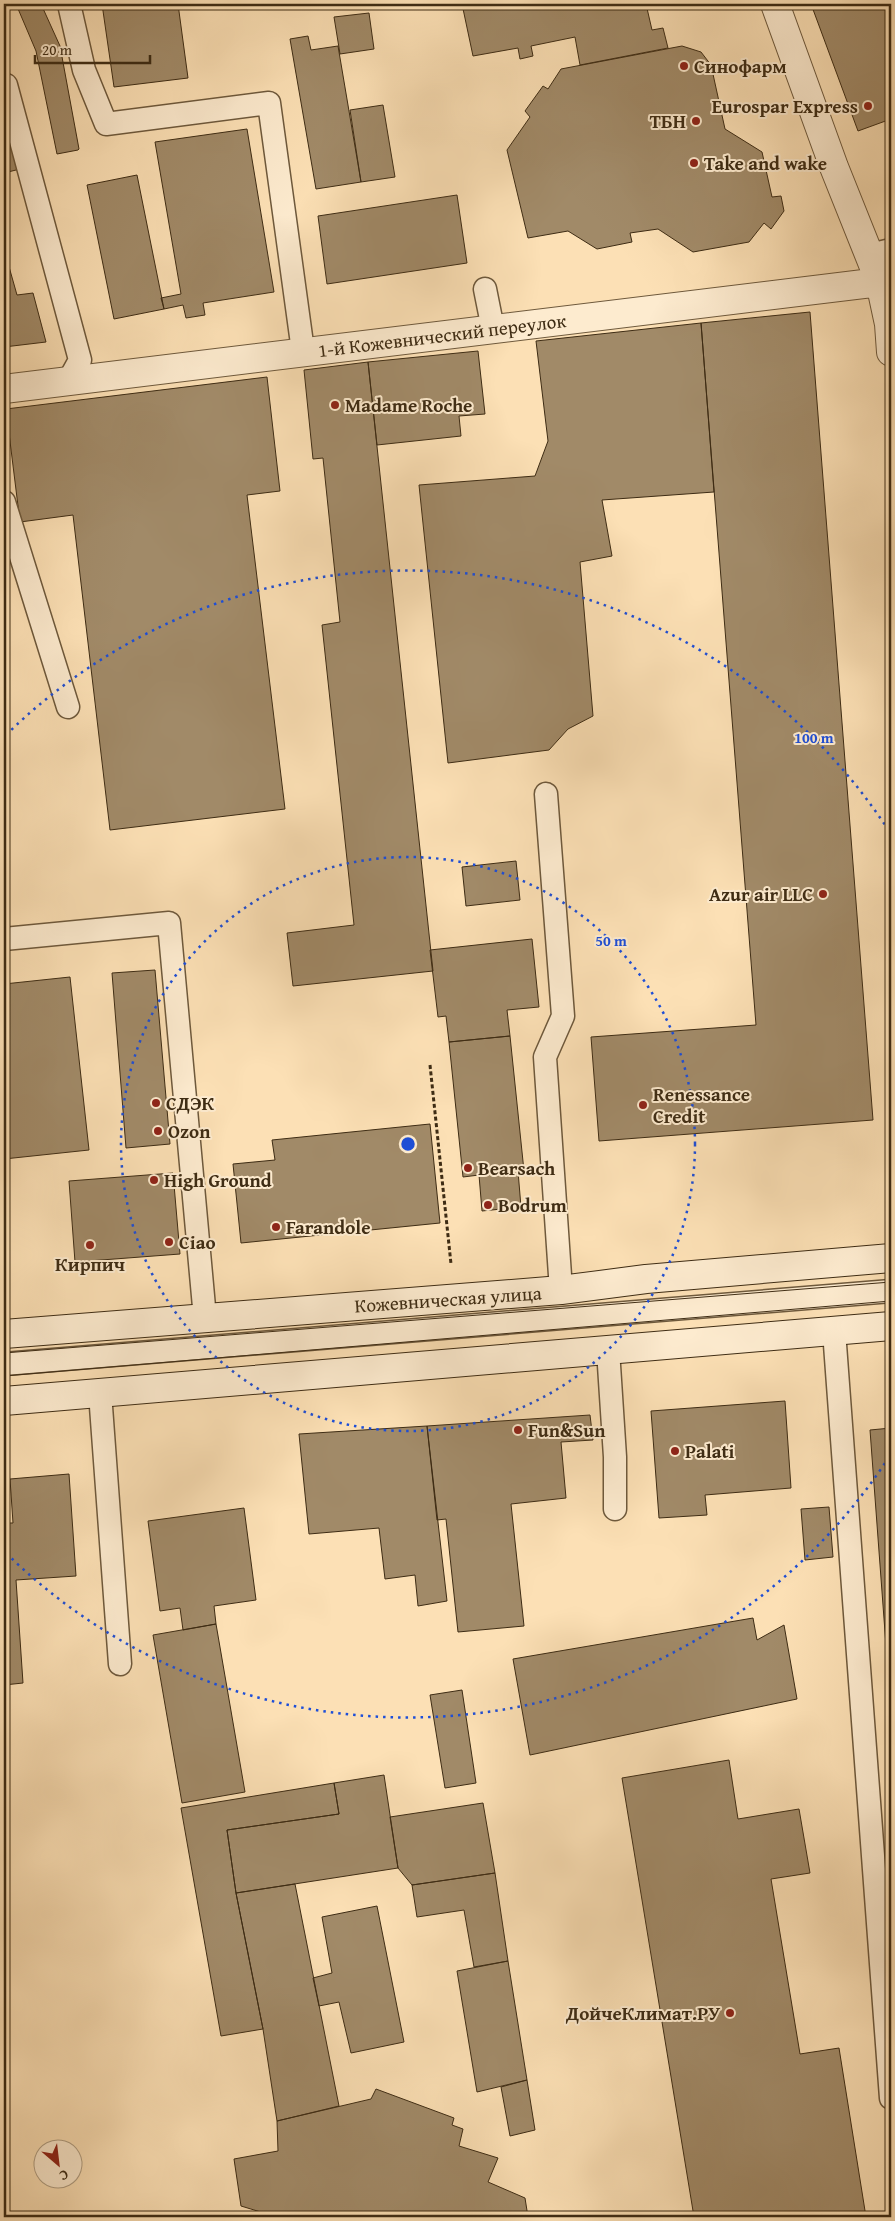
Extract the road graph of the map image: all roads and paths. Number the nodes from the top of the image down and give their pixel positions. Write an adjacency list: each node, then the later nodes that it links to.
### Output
1 (69, 4): 8 (lane)
2 (775, 4): 4 (main road)
3 (4, 86): 10 (lane)
4 (881, 253): 5 (main road)
5 (880, 282): 7 (main road, 1-й Кожевнический переулок); 9 (main road)
6 (485, 289): 7 (lane)
7 (492, 329): 8 (main road, 1-й Кожевнический переулок)
8 (303, 351): 10 (main road, 1-й Кожевнический переулок)
9 (891, 352)
10 (69, 380): 11 (main road, 1-й Кожевнический переулок)
11 (4, 389)
12 (4, 502): 13 (lane)
13 (68, 707)
14 (546, 794): 19 (lane)
15 (4, 940): 21 (lane)
16 (430, 1065): 18 (path)
17 (891, 1258): 19 (main road, Кожевническая улица)
18 (452, 1272)
19 (561, 1290): 21 (main road, Кожевническая улица)
20 (891, 1291): 26 (lane)
21 (205, 1318): 24 (main road, Кожевническая улица)
22 (891, 1326): 23 (main road)
23 (834, 1331): 25 (main road); 31 (lane)
24 (4, 1334)
25 (608, 1350): 27 (main road); 29 (lane)
26 (4, 1364)
27 (100, 1393): 28 (main road); 30 (lane)
28 (4, 1401)
29 (615, 1509)
30 (120, 1664)
31 (891, 2098)

